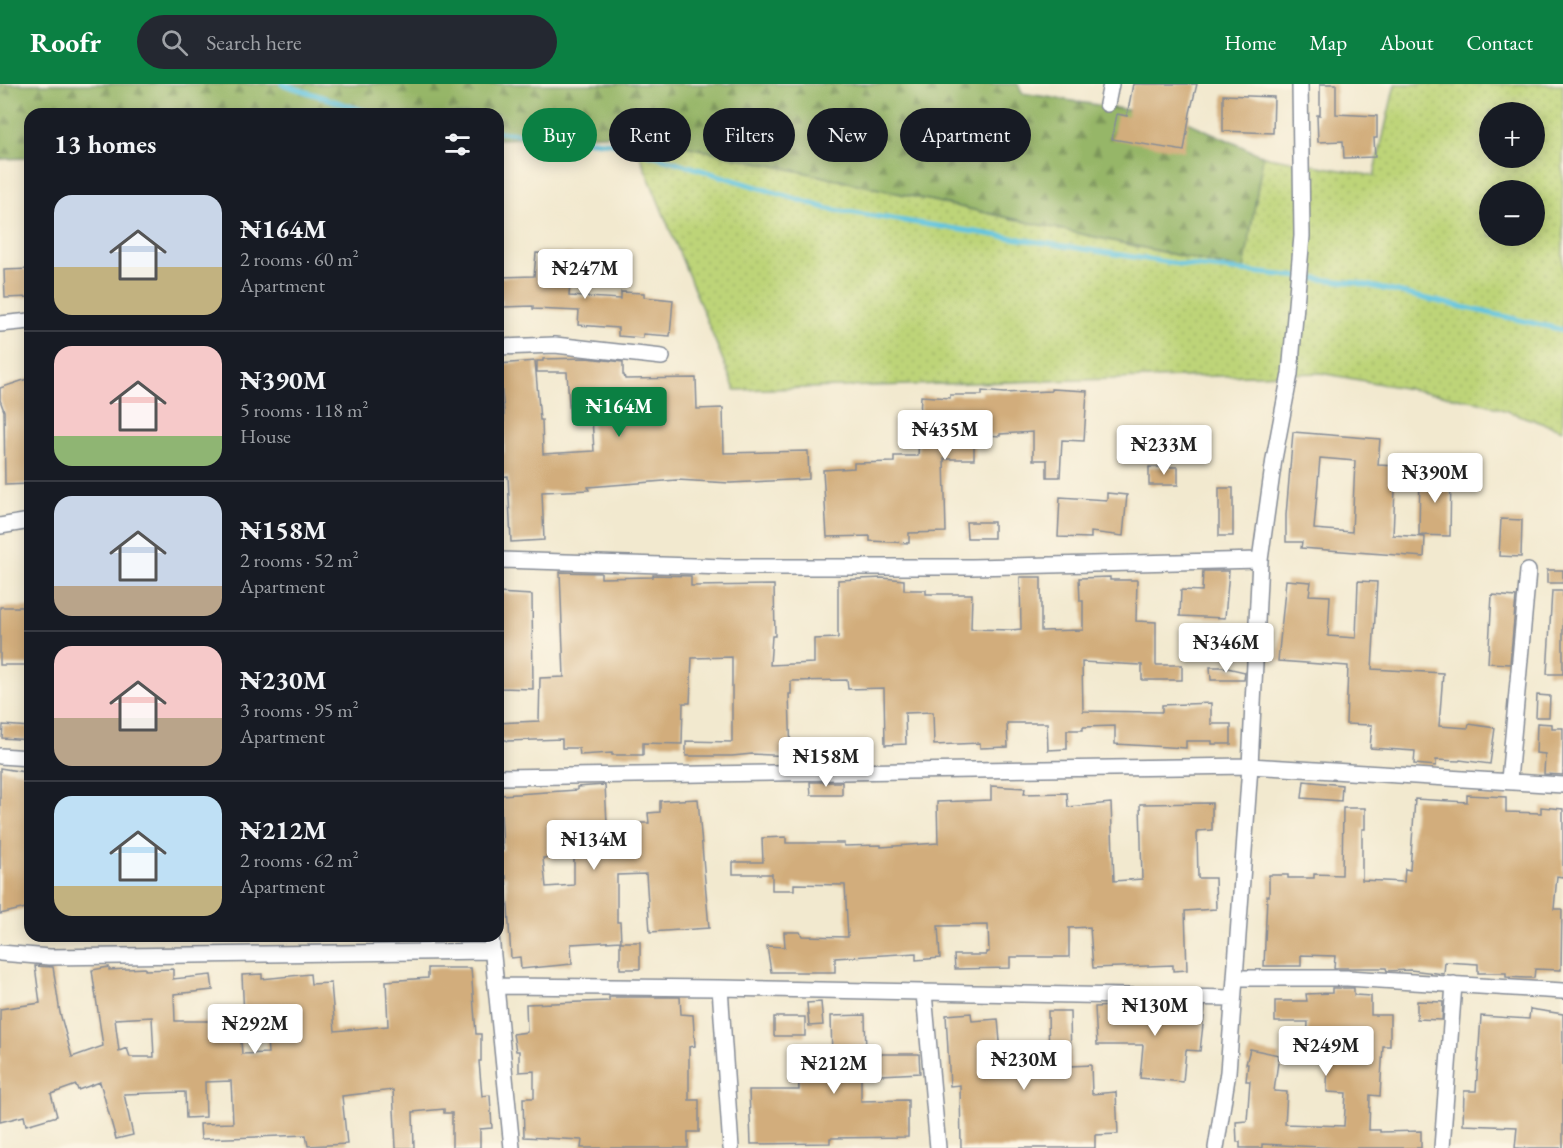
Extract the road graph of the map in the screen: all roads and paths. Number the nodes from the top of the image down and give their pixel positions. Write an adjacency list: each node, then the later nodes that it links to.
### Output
1 (1111, 84): 3 (street)
2 (1300, 84): 11 (street)
3 (1107, 104)
4 (24, 322): 5 (street)
5 (0, 324)
6 (504, 347): 7 (street)
7 (662, 357)
8 (24, 522): 9 (street)
9 (0, 526)
10 (504, 560): 11 (street)
11 (1260, 560): 15 (street)
12 (1528, 571): 17 (street)
13 (0, 756): 14 (street)
14 (24, 758)
15 (1250, 766): 16 (street); 17 (street); 21 (street)
16 (504, 777)
17 (1509, 780): 18 (street)
18 (1563, 784)
19 (492, 944): 20 (street); 23 (street)
20 (0, 953)
21 (1235, 978): 22 (street); 27 (street)
22 (1454, 984): 25 (street); 32 (street)
23 (496, 986): 24 (street); 28 (street)
24 (720, 988): 26 (street); 29 (street)
25 (1563, 992)
26 (924, 993): 27 (street); 30 (street)
27 (1233, 998): 31 (street)
28 (512, 1148)
29 (731, 1148)
30 (938, 1148)
31 (1216, 1148)
32 (1442, 1148)

